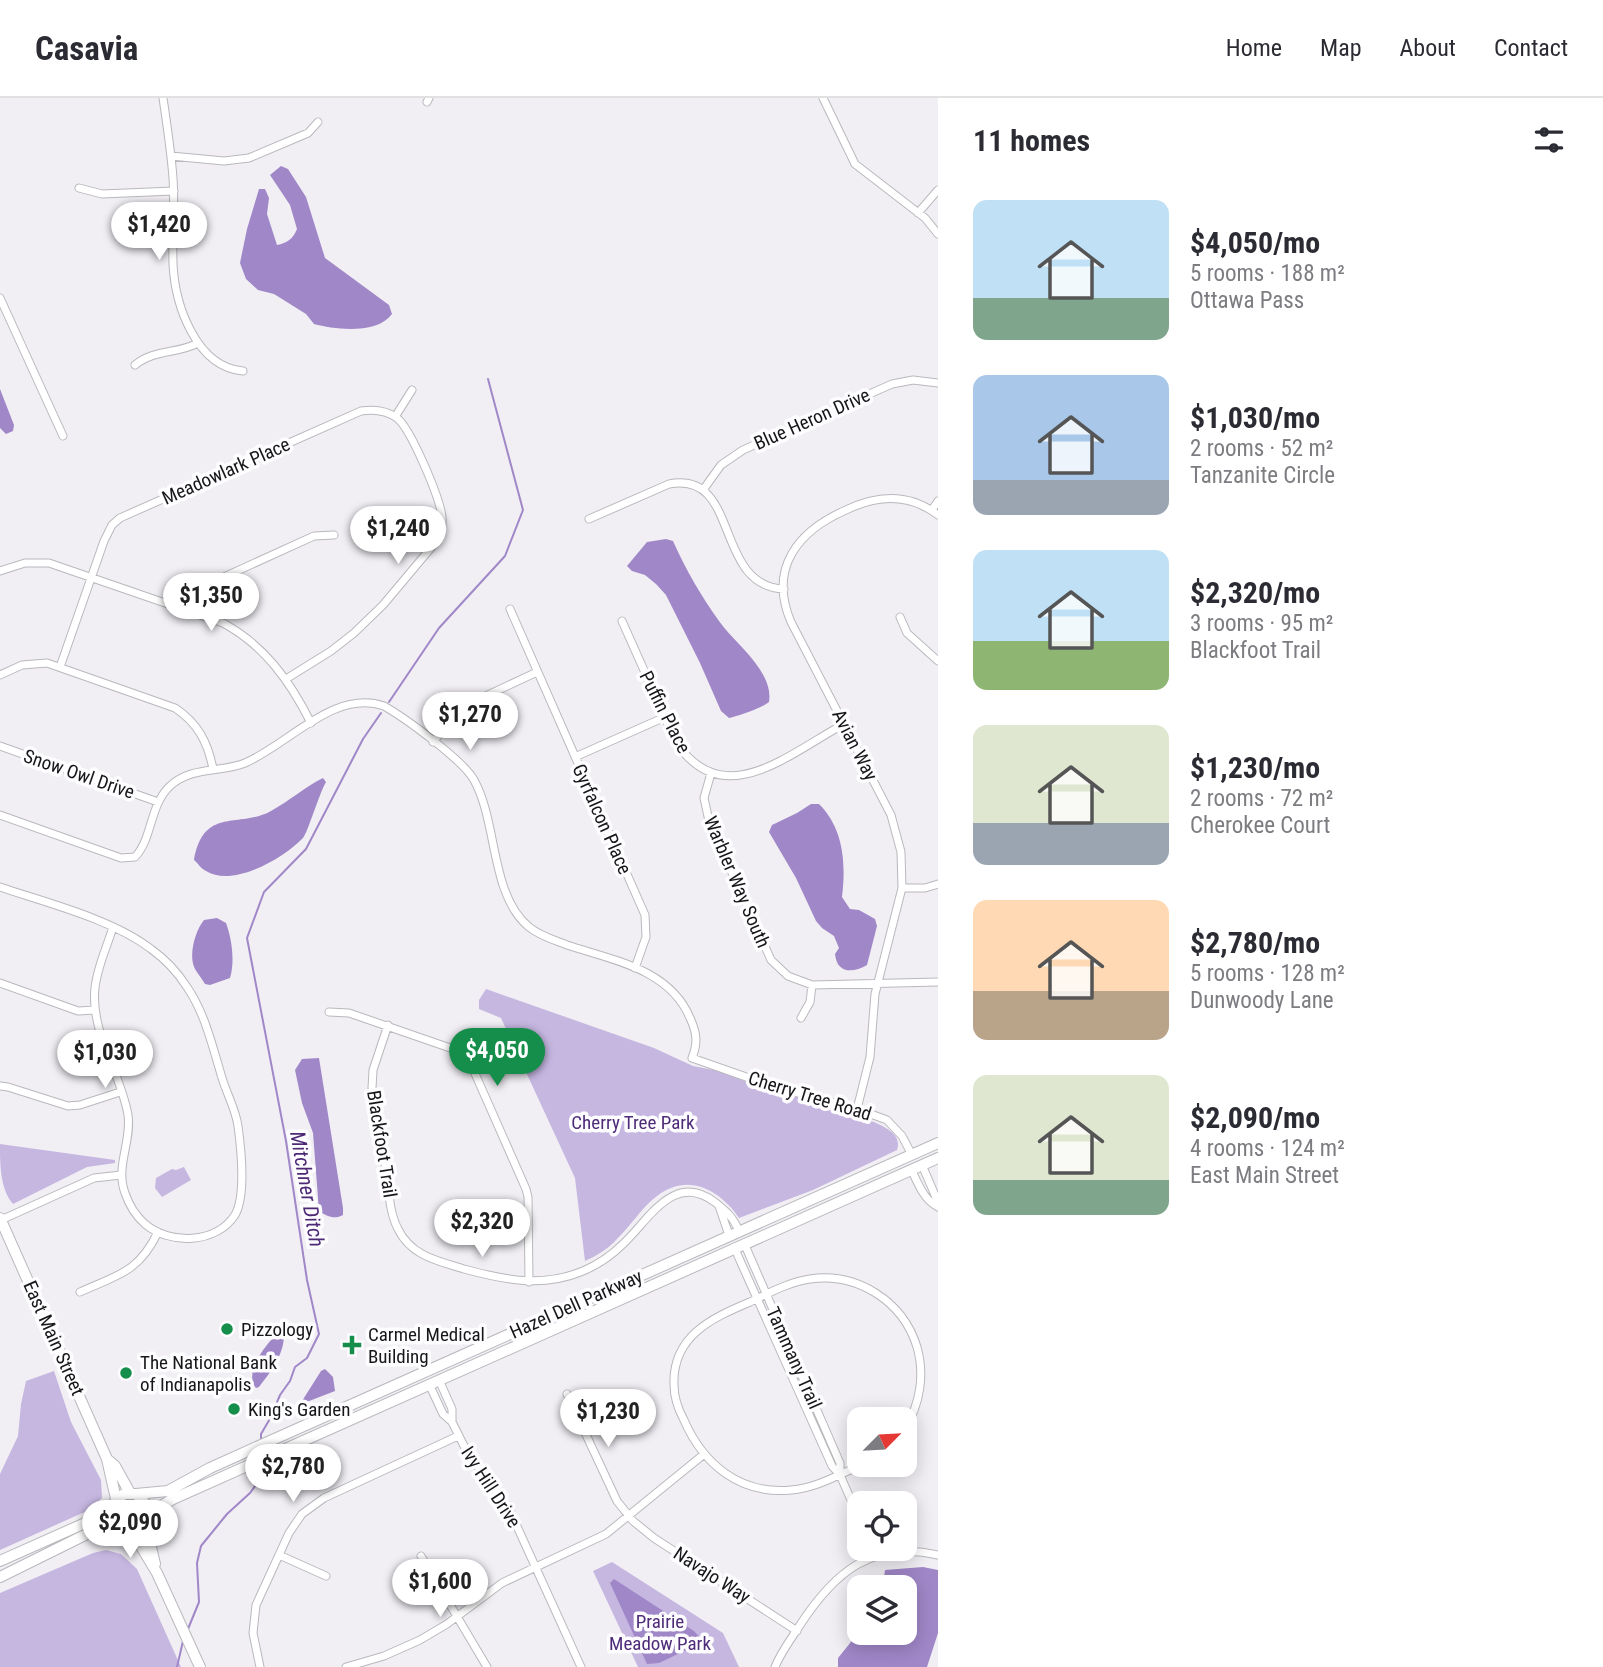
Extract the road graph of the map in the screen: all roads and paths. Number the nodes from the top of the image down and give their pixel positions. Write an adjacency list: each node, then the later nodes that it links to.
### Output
1 (163, 98): 4 (street)
2 (823, 98): 8 (street)
3 (318, 122): 4 (street)
4 (171, 156): 7 (street)
5 (79, 188): 7 (street)
6 (938, 190): 8 (street)
7 (174, 191): 11 (street)
8 (918, 213): 9 (street)
9 (938, 234)
10 (0, 298): 17 (street)
11 (198, 343): 12 (street); 13 (street)
12 (135, 366)
13 (243, 371)
14 (938, 383): 18 (street, Blue Heron Drive)
15 (412, 390): 16 (street)
16 (395, 417): 24 (street, Meadowlark Place); 34 (street)
17 (63, 436)
18 (703, 490): 21 (street); 25 (street)
19 (938, 501): 20 (street)
20 (935, 512): 25 (street, Avian Way)
21 (589, 519)
22 (334, 535): 27 (street)
23 (0, 571): 24 (street)
24 (90, 577): 27 (street); 31 (street, Meadowlark Place)
25 (784, 589): 37 (street, Avian Way)
26 (510, 609): 32 (street, Gyrfalcon Place)
27 (203, 615): 34 (street)
28 (900, 617): 30 (street)
29 (622, 621): 35 (street, Puffin Place)
30 (938, 661)
31 (60, 667): 33 (street); 41 (street)
32 (537, 672): 38 (street); 40 (street, Gyrfalcon Place)
33 (0, 675)
34 (286, 680): 36 (street)
35 (665, 717): 40 (street); 42 (street, Puffin Place)
36 (311, 723): 38 (street); 41 (street)
37 (844, 724): 42 (street); 47 (street, Avian Way)
38 (433, 742): 49 (street)
39 (0, 746): 43 (street, Snow Owl Drive)
40 (575, 757): 49 (street, Gyrfalcon Place)
41 (213, 769): 43 (street)
42 (711, 773): 53 (street, Warbler Way South)
43 (158, 802): 44 (street)
44 (0, 815)
45 (938, 884): 47 (street)
46 (0, 887): 48 (street)
47 (902, 888): 52 (street, Avian Way)
48 (113, 927): 54 (street); 68 (street)
49 (635, 968): 60 (street, Cherry Tree Road)
50 (938, 982): 52 (street, Warbler Way South)
51 (0, 983): 54 (street)
52 (877, 983): 53 (street, Warbler Way South); 60 (street, Avian Way)
53 (812, 985): 56 (street)
54 (95, 1010): 59 (street)
55 (329, 1012): 57 (street)
56 (801, 1018)
57 (388, 1026): 71 (street); 71 (street, Blackfoot Trail)
58 (0, 1086): 59 (street)
59 (120, 1092): 65 (street)
60 (857, 1109): 62 (street, Cherry Tree Road)
61 (938, 1143): 62 (main road, Hazel Dell Parkway)
62 (912, 1155): 69 (main road, Hazel Dell Parkway)
63 (938, 1158): 64 (main road, Hazel Dell Parkway)
64 (917, 1167): 66 (street); 66 (street); 70 (main road, Hazel Dell Parkway)
65 (121, 1175): 67 (street); 68 (street)
66 (938, 1204)
67 (0, 1219): 79 (main road, East Main Street)
68 (158, 1232): 72 (street)
69 (734, 1233): 71 (street, Blackfoot Trail); 83 (main road, Hazel Dell Parkway)
70 (739, 1245): 73 (street, Tammany Trail); 74 (main road, Hazel Dell Parkway)
71 (529, 1282)
72 (80, 1292)
73 (761, 1297): 76 (street); 78 (street); 81 (street, Tammany Trail)
74 (434, 1382): 77 (street, Ivy Hill Drive); 86 (main road, Hazel Dell Parkway)
75 (567, 1394): 85 (street, Navajo Way)
76 (915, 1407)
77 (458, 1436): 89 (street); 94 (street, Ivy Hill Drive)
78 (703, 1455): 81 (street); 85 (street)
79 (107, 1459): 83 (main road, East Main Street); 84 (main road, East Main Street)
80 (847, 1471): 81 (street)
81 (839, 1475): 82 (street, Tammany Trail)
82 (847, 1492)
83 (133, 1493): 84 (main road); 86 (main road)
84 (114, 1503): 87 (main road); 92 (main road)
85 (629, 1517): 94 (street); 99 (street, Navajo Way)
86 (146, 1520): 87 (main road); 95 (main road)
87 (127, 1529): 95 (main road); 97 (main road)
88 (917, 1552): 90 (street)
89 (279, 1555): 96 (street); 101 (street)
90 (938, 1555)
91 (421, 1556): 98 (street)
92 (0, 1561)
93 (862, 1561): 99 (street)
94 (536, 1567): 98 (street); 104 (street, Ivy Hill Drive)
95 (157, 1573): 100 (main road)
96 (326, 1576)
97 (0, 1577)
98 (456, 1618): 102 (street); 103 (street)
99 (797, 1630): 105 (street)
100 (200, 1667)
101 (260, 1667)
102 (346, 1667)
103 (486, 1667)
104 (581, 1667)
105 (775, 1667)

